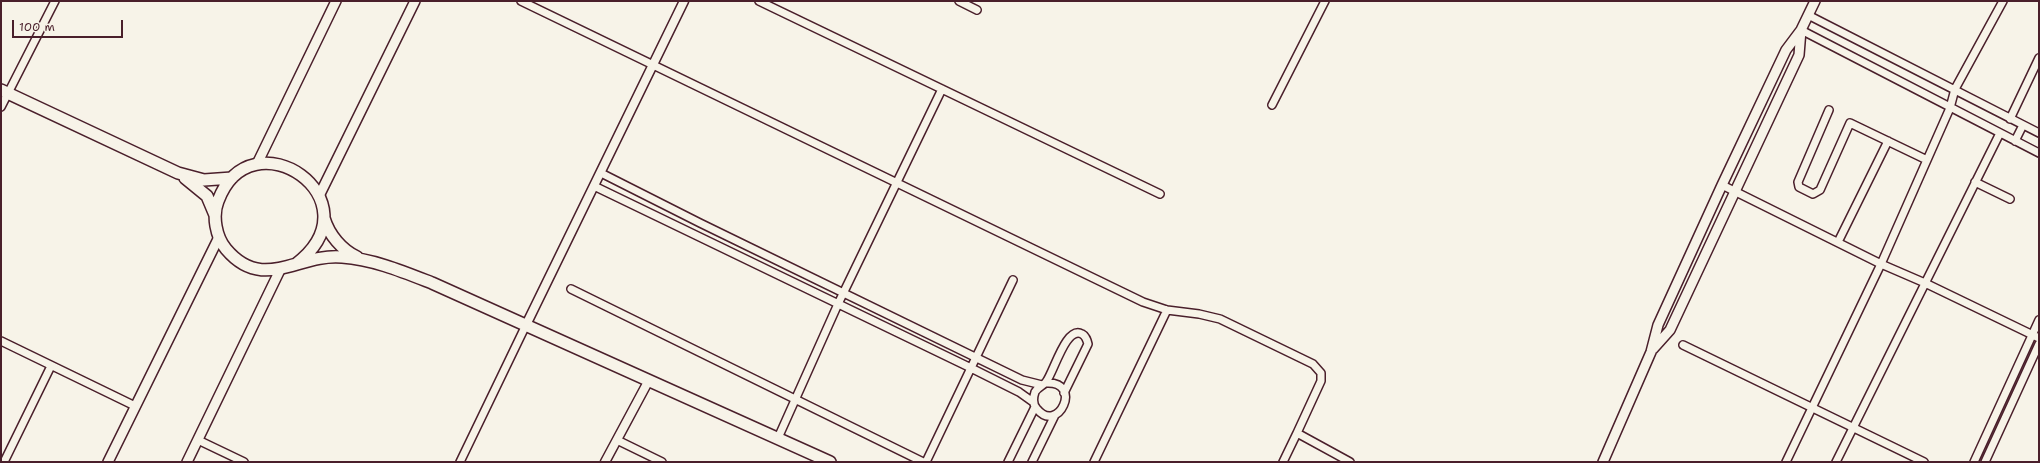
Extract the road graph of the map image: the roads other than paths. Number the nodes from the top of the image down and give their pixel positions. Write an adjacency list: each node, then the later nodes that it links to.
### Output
1 (55, 1): 18 (street)
2 (336, 1): 31 (main road)
3 (415, 1): 41 (main road)
4 (521, 1): 15 (street)
5 (684, 1): 15 (street)
6 (759, 1): 16 (street)
7 (959, 1): 11 (street)
8 (1325, 1): 19 (street)
9 (1815, 1): 12 (main road)
10 (2003, 1): 17 (street)
11 (977, 10)
12 (1808, 15): 13 (main road); 17 (street)
13 (1801, 30): 21 (street); 37 (main road); 39 (main road)
14 (2039, 58): 23 (street)
15 (653, 65): 33 (street); 36 (street)
16 (942, 89): 36 (street); 40 (street)
17 (1955, 89): 21 (street); 23 (street)
18 (4, 92): 20 (street); 32 (main road)
19 (1272, 105)
20 (1, 107)
21 (1950, 108): 25 (street); 30 (street)
22 (1829, 110): 27 (street)
23 (2010, 119): 24 (street)
24 (2023, 125): 26 (street); 28 (street)
25 (2000, 133): 28 (street); 35 (street)
26 (2039, 133)
27 (1888, 141): 30 (street); 48 (street)
28 (2015, 141): 29 (street)
29 (2039, 153)
30 (1927, 160): 51 (street)
31 (258, 164): 34 (main road); 41 (main road)
32 (178, 173): 34 (main road); 44 (main road)
33 (601, 173): 38 (street); 45 (street)
34 (232, 178): 44 (main road)
35 (1975, 182): 42 (street); 54 (street)
36 (897, 183): 56 (street); 58 (street)
37 (1722, 185): 39 (street); 65 (main road)
38 (594, 186): 46 (street); 60 (street)
39 (1735, 191): 48 (street); 65 (main road)
40 (1160, 194)
41 (319, 196): 43 (main road)
42 (2010, 199)
43 (323, 213): 49 (main road); 50 (main road)
44 (215, 217): 47 (main road)
45 (700, 223): 46 (street); 56 (street)
46 (694, 235): 57 (street)
47 (219, 237): 52 (main road); 74 (main road)
48 (1838, 242): 51 (street)
49 (363, 260): 50 (main road); 60 (main road)
50 (296, 264): 52 (main road)
51 (1881, 264): 54 (street); 75 (street)
52 (280, 270): 80 (main road)
53 (1012, 280): 66 (street)
54 (1925, 282): 61 (street); 77 (street)
55 (571, 289): 72 (street)
56 (843, 293): 57 (street); 66 (street)
57 (838, 304): 68 (street); 72 (street)
58 (1167, 310): 78 (street); 93 (street)
59 (2039, 320): 61 (street)
60 (526, 325): 69 (main road); 86 (street)
61 (2036, 336): 100 (street)
62 (1, 341): 67 (street)
63 (2039, 344): 101 (street)
64 (1682, 345): 75 (street)
65 (1651, 352): 96 (main road)
66 (976, 357): 68 (street); 70 (street)
67 (51, 366): 74 (street); 82 (street)
68 (971, 368): 73 (street); 90 (street)
69 (649, 380): 79 (main road); 81 (street)
70 (1044, 384): 71 (street); 71 (street); 73 (street)
71 (1064, 393): 76 (street)
72 (795, 399): 79 (street); 90 (street)
73 (1034, 404): 76 (street); 91 (street)
74 (135, 406): 83 (main road)
75 (1812, 407): 77 (street); 97 (street)
76 (1054, 415): 92 (street)
77 (1853, 427): 98 (street); 99 (street)
78 (1297, 433): 94 (street); 95 (street)
79 (778, 438): 89 (main road)
80 (198, 440): 84 (main road); 85 (street)
81 (617, 440): 87 (street); 88 (street)
82 (4, 462)
83 (108, 462)
84 (187, 462)
85 (244, 462)
86 (460, 462)
87 (605, 462)
88 (662, 462)
89 (830, 462)
90 (925, 462)
91 (1008, 462)
92 (1032, 462)
93 (1094, 462)
94 (1283, 462)
95 (1350, 462)
96 (1603, 462)
97 (1786, 462)
98 (1836, 462)
99 (1924, 462)
100 (1974, 462)
101 (1985, 462)

